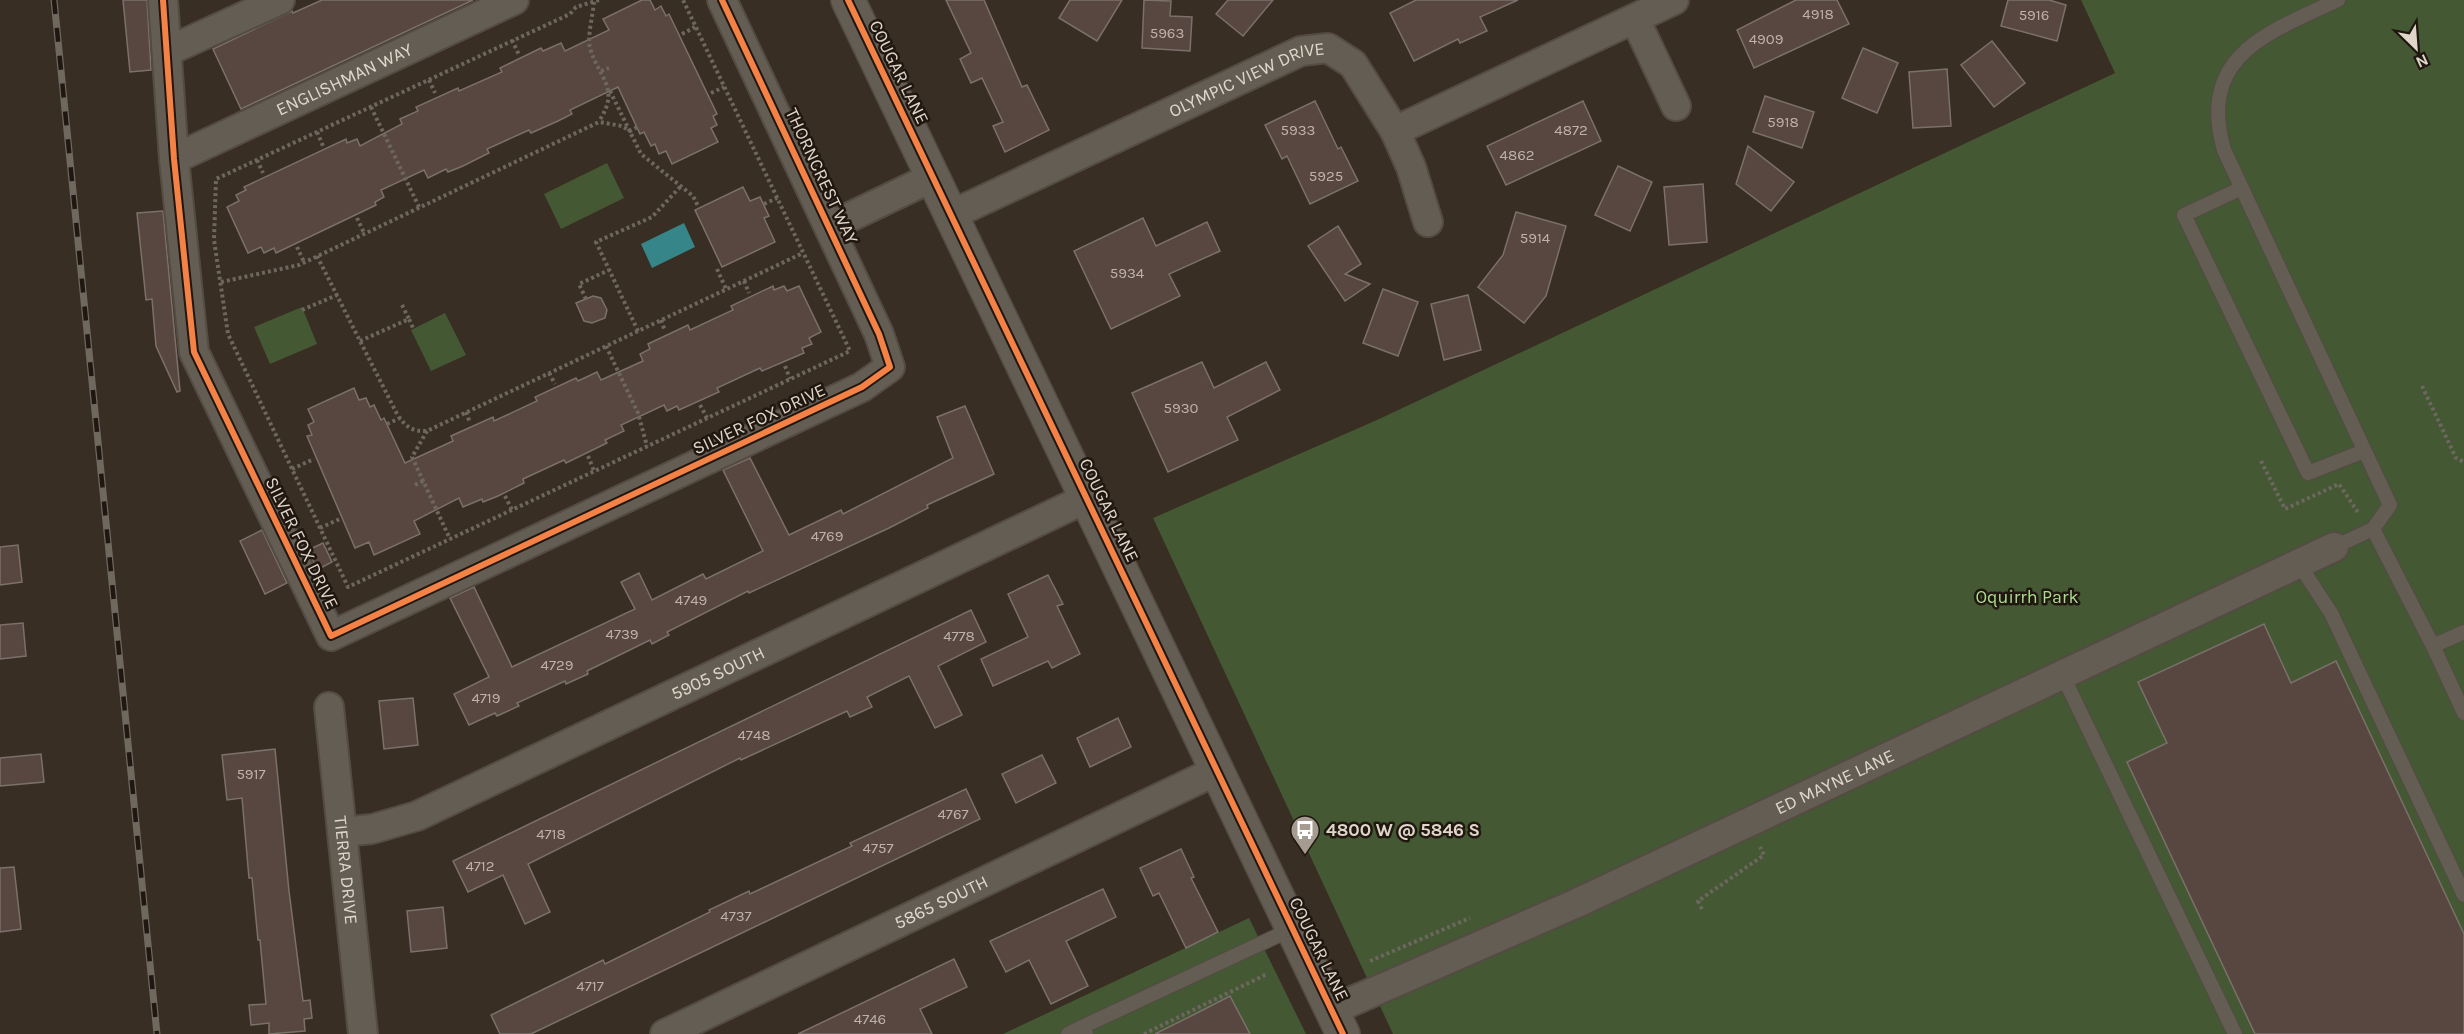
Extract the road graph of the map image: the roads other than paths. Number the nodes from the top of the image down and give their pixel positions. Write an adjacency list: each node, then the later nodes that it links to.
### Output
1 (163, 0): 9 (street, SILVER FOX DRIVE)
2 (280, 0): 9 (street)
3 (514, 0): 12 (street, ENGLISHMAN WAY)
4 (722, 0): 17 (street, THORNCREST WAY)
5 (848, 0): 13 (main road, COUGAR LANE)
6 (1674, 0): 8 (street)
7 (2338, 0): 14 (lane)
8 (1635, 19): 10 (street); 11 (street)
9 (168, 51): 12 (street, SILVER FOX DRIVE)
10 (1676, 105)
11 (1395, 131): 15 (street, OLYMPIC VIEW DRIVE); 16 (street)
12 (174, 159): 18 (street, SILVER FOX DRIVE)
13 (933, 177): 15 (main road, COUGAR LANE); 17 (street, THORNCREST WAY)
14 (2242, 188): 19 (lane); 19 (lane)
15 (951, 215): 20 (main road, COUGAR LANE)
16 (1428, 222)
17 (829, 227): 18 (street, THORNCREST WAY)
18 (890, 367)
19 (2364, 451): 21 (lane)
20 (1087, 498): 29 (main road, COUGAR LANE); 30 (street, 5905 SOUTH)
21 (2373, 529): 22 (lane); 25 (lane)
22 (2334, 547): 23 (street, ED MAYNE LANE)
23 (2299, 564): 26 (street, ED MAYNE LANE); 31 (lane)
24 (2464, 632): 25 (lane)
25 (2433, 646): 28 (lane)
26 (2062, 674): 33 (street, ED MAYNE LANE); 38 (lane)
27 (329, 707): 30 (street, TIERRA DRIVE)
28 (2464, 713)
29 (1218, 770): 32 (main road, COUGAR LANE); 36 (street, 5865 SOUTH)
30 (342, 832): 35 (street, TIERRA DRIVE)
31 (2464, 895)
32 (1292, 928): 33 (main road, COUGAR LANE); 34 (lane)
33 (1338, 1022)
34 (1084, 1031): 37 (lane)
35 (363, 1034)
36 (665, 1034)
37 (1068, 1034)
38 (2235, 1034)

